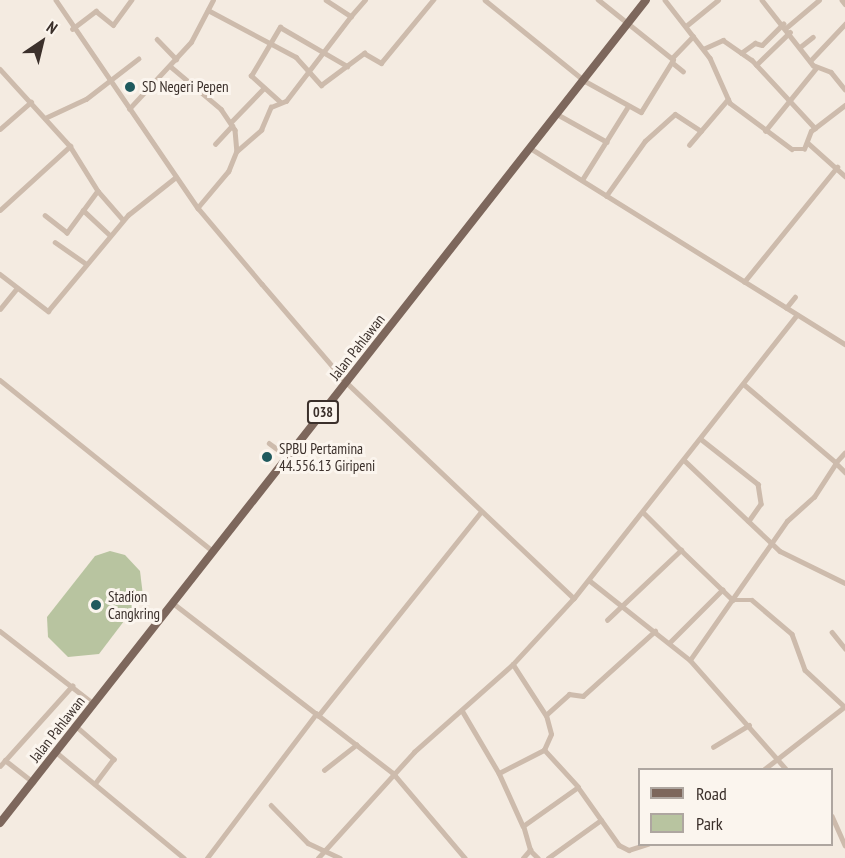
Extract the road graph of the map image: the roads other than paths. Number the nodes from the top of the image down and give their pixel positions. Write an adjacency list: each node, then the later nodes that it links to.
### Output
1 (56, 0): 22 (street)
2 (131, 0): 22 (street)
3 (213, 0): 16 (street)
4 (326, 0): 17 (street)
5 (365, 0): 17 (street)
6 (433, 0): 37 (street)
7 (485, 0): 42 (street)
8 (598, 0): 18 (street)
9 (646, 0): 18 (main road, Jalan Pahlawan / 038)
10 (665, 0): 20 (street)
11 (717, 0): 20 (street)
12 (762, 0): 21 (street)
13 (819, 0): 21 (street)
14 (842, 0): 15 (street)
15 (845, 4)
16 (208, 10): 26 (street); 32 (street)
17 (351, 16): 29 (street)
18 (627, 23): 33 (street); 42 (main road, Jalan Pahlawan / 038)
19 (845, 24): 34 (street)
20 (686, 26): 23 (street)
21 (786, 28): 27 (street); 30 (street); 35 (street)
22 (72, 29): 43 (street)
23 (693, 36): 28 (street); 33 (street)
24 (813, 37): 27 (street)
25 (157, 39): 32 (street)
26 (270, 44): 29 (street); 41 (street); 44 (street)
27 (800, 47): 34 (street)
28 (703, 49): 30 (street); 46 (street)
29 (326, 51): 37 (street); 41 (street)
30 (741, 53): 35 (street)
31 (138, 59): 43 (street)
32 (176, 59): 36 (street)
33 (673, 61): 40 (street); 51 (street)
34 (810, 61): 38 (street)
35 (756, 65): 47 (street)
36 (170, 66): 52 (street); 55 (street)
37 (347, 66): 41 (street)
38 (816, 68): 45 (street); 47 (street)
39 (0, 69): 48 (street)
40 (683, 71)
41 (308, 74): 49 (street)
42 (585, 81): 51 (street); 53 (main road, Jalan Pahlawan / 038)
43 (110, 84): 52 (street); 54 (street)
44 (264, 88): 49 (street); 55 (street)
45 (845, 89)
46 (728, 99): 58 (street); 59 (street)
47 (789, 99): 56 (street); 59 (street)
48 (31, 102): 54 (street); 57 (street)
49 (280, 102): 66 (street)
50 (845, 105): 56 (street)
51 (627, 108): 60 (street)
52 (129, 109): 69 (street)
53 (557, 114): 60 (street); 65 (main road, Jalan Pahlawan / 038)
54 (45, 118): 64 (street)
55 (232, 124): 62 (street); 66 (street)
56 (815, 128): 61 (street)
57 (0, 129)
58 (701, 131): 63 (street); 72 (street)
59 (765, 131): 61 (street)
60 (607, 142): 70 (street)
61 (808, 143): 67 (street)
62 (215, 144)
63 (689, 145)
64 (70, 146): 71 (street); 74 (street)
65 (530, 148): 70 (street); 90 (main road, Jalan Pahlawan / 038)
66 (237, 151): 73 (street)
67 (837, 167): 68 (street); 82 (street)
68 (845, 176)
69 (176, 177): 73 (street); 77 (street)
70 (582, 180): 72 (street)
71 (98, 191): 75 (street); 77 (street)
72 (606, 196): 82 (street)
73 (198, 208): 90 (street)
74 (0, 210)
75 (83, 210): 76 (street); 78 (street)
76 (45, 216)
77 (123, 220): 78 (street)
78 (110, 235): 80 (street)
79 (55, 242): 80 (street)
80 (86, 264): 83 (street)
81 (0, 274): 83 (street)
82 (744, 282): 85 (street)
83 (16, 289): 86 (street)
84 (795, 297): 85 (street)
85 (786, 308): 87 (street)
86 (0, 309)
87 (797, 315): 88 (street); 91 (street)
88 (845, 344)
89 (0, 380): 104 (street)
90 (346, 381): 95 (main road, Jalan Pahlawan / 038); 99 (street)
91 (744, 385): 92 (street); 97 (street)
92 (701, 439): 96 (street); 101 (street)
93 (269, 443): 95 (street)
94 (845, 453): 97 (street)
95 (288, 456): 104 (main road, Jalan Pahlawan / 038)
96 (684, 460): 100 (street); 101 (street)
97 (836, 463): 98 (street); 102 (street)
98 (845, 472)
99 (482, 512): 108 (street); 123 (street)
100 (643, 512): 103 (street); 105 (street)
101 (749, 521): 102 (street)
102 (773, 545): 106 (street); 109 (street)
103 (681, 549): 107 (street); 111 (street)
104 (213, 551): 110 (main road, Jalan Pahlawan / 038)
105 (589, 580): 108 (street); 111 (street)
106 (845, 583)
107 (722, 590): 109 (street); 116 (street)
108 (574, 598): 119 (street)
109 (733, 600): 118 (street); 131 (street)
110 (173, 603): 121 (main road, Jalan Pahlawan / 038); 123 (street)
111 (621, 606): 112 (street); 114 (street)
112 (607, 620)
113 (0, 631): 120 (street)
114 (655, 631): 116 (street); 124 (street)
115 (832, 632): 117 (street)
116 (670, 642): 118 (street)
117 (845, 648)
118 (690, 660): 125 (street)
119 (513, 664): 122 (street); 124 (street)
120 (72, 686): 121 (street); 132 (street)
121 (94, 704): 126 (main road, Jalan Pahlawan / 038)
122 (463, 712): 137 (street); 138 (street)
123 (317, 715): 127 (street); 153 (street)
124 (546, 716): 129 (street)
125 (749, 725): 128 (street); 131 (street)
126 (77, 727): 130 (main road, Jalan Pahlawan / 038); 140 (street)
127 (356, 745): 136 (street); 137 (street)
128 (713, 747)
129 (544, 750): 138 (street); 141 (street)
130 (56, 752): 139 (main road, Jalan Pahlawan / 038); 140 (street)
131 (777, 758): 134 (street); 135 (street)
132 (5, 760): 133 (street); 139 (street)
133 (0, 766)
134 (766, 768)
135 (785, 768)
136 (324, 770)
137 (393, 773): 149 (street); 151 (street)
138 (499, 773): 146 (street)
139 (33, 782): 145 (main road, Jalan Pahlawan / 038)
140 (95, 784): 152 (street)
141 (578, 787): 143 (street); 146 (street)
142 (271, 805): 149 (street)
143 (601, 820): 148 (street); 159 (street)
144 (833, 820): 147 (street)
145 (0, 823)
146 (523, 826): 150 (street)
147 (845, 845)
148 (639, 846)
149 (324, 850): 154 (street); 155 (street)
150 (530, 850): 157 (street); 158 (street)
151 (464, 856): 156 (street)
152 (184, 858)
153 (207, 858)
154 (318, 858)
155 (340, 858)
156 (456, 858)
157 (523, 858)
158 (538, 858)
159 (548, 858)

